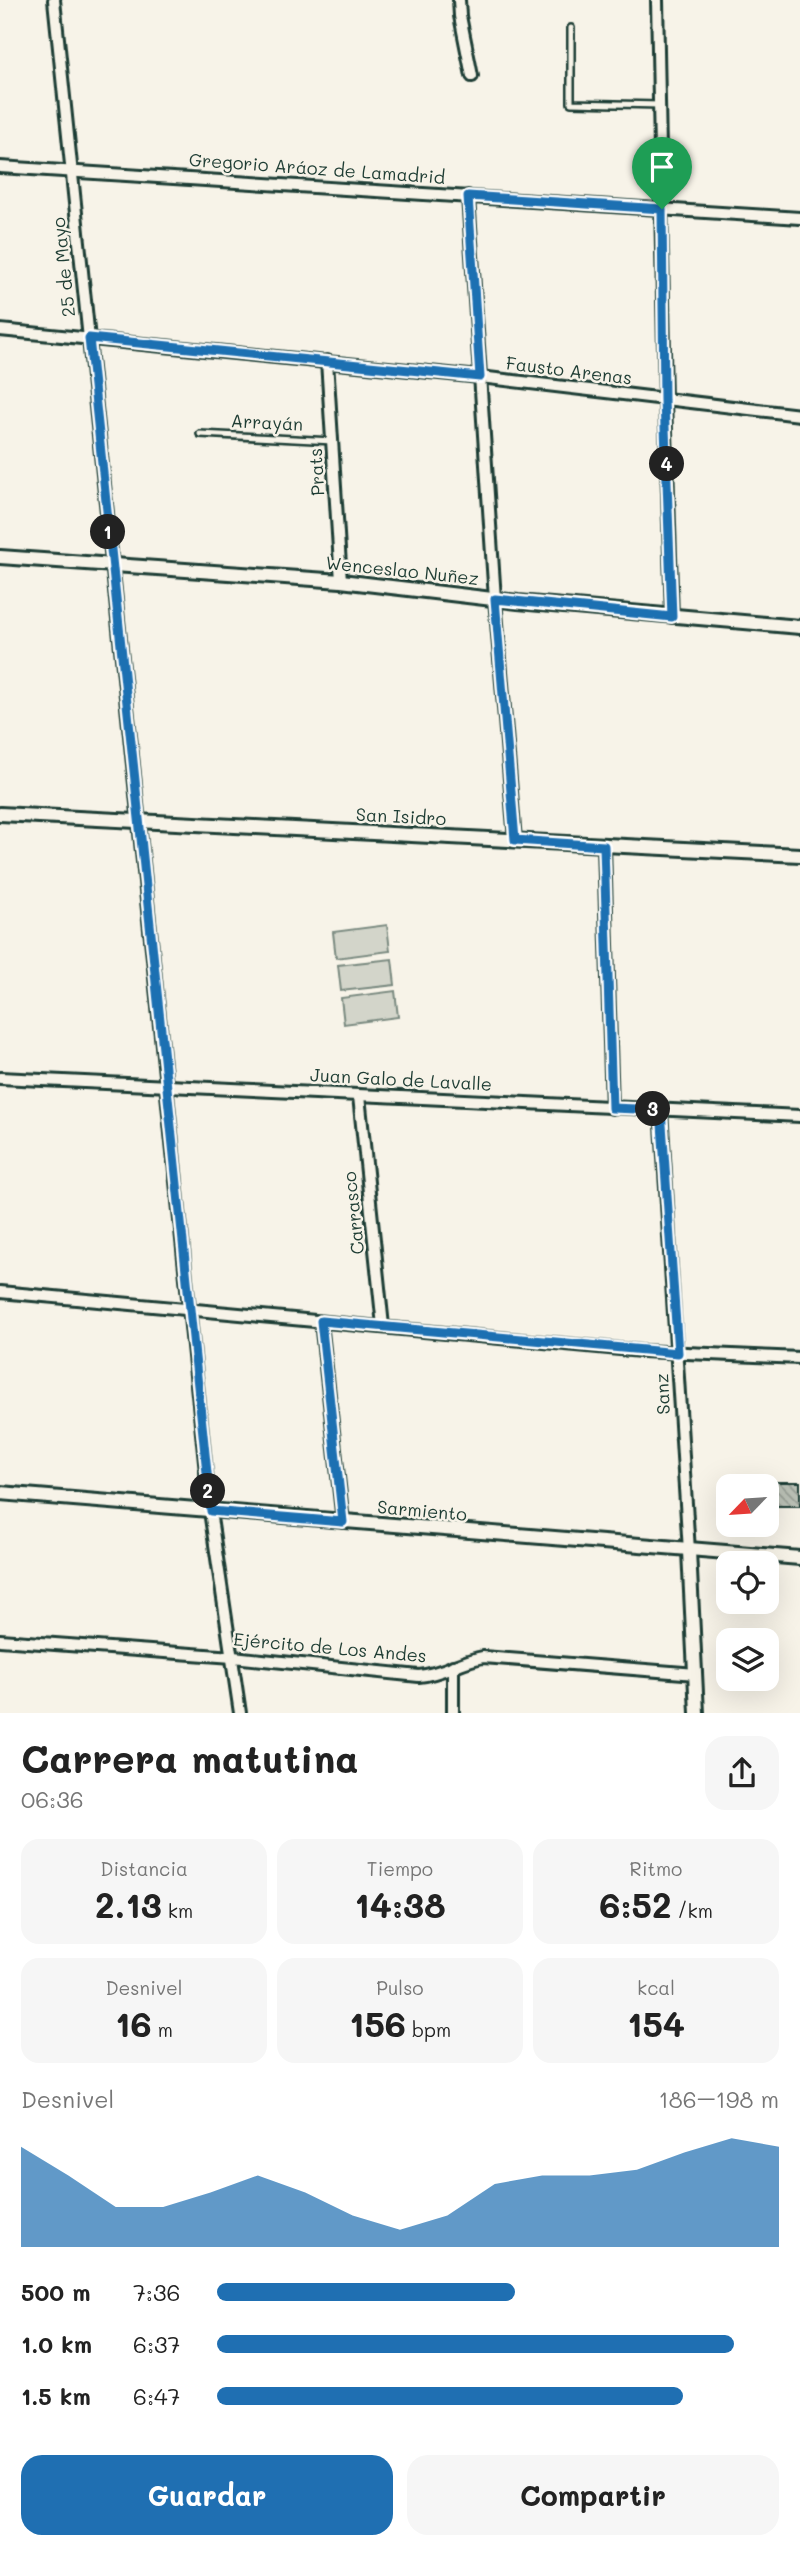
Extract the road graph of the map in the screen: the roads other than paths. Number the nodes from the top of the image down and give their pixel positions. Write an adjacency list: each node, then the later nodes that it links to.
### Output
1 (54, 0): 8 (street, 25 de Mayo)
2 (459, 0): 5 (street)
3 (657, 0): 6 (street)
4 (571, 28): 6 (lane)
5 (471, 76)
6 (660, 105): 10 (street)
7 (0, 167): 8 (street, Gregorio Aráoz de Lamadrid)
8 (71, 171): 9 (street, Gregorio Aráoz de Lamadrid); 13 (street, 25 de Mayo)
9 (468, 196): 10 (street, Gregorio Aráoz de Lamadrid); 15 (street)
10 (662, 209): 11 (street, Gregorio Aráoz de Lamadrid); 16 (street)
11 (800, 218)
12 (0, 330): 13 (street, Fausto Arenas)
13 (89, 338): 14 (street, Fausto Arenas); 21 (street, 25 de Mayo)
14 (327, 361): 15 (street, Fausto Arenas); 19 (street, Prats)
15 (480, 377): 16 (street, Fausto Arenas); 23 (street)
16 (664, 400): 17 (street, Fausto Arenas); 24 (street)
17 (800, 415)
18 (200, 434): 19 (lane, Arrayán)
19 (333, 441): 22 (street, Prats)
20 (0, 557): 21 (street, Wenceslao Nuñez)
21 (111, 563): 22 (street, Wenceslao Nuñez); 27 (street, 25 de Mayo)
22 (341, 581): 23 (street, Wenceslao Nuñez)
23 (495, 599): 24 (street, Wenceslao Nuñez); 28 (street)
24 (672, 617): 25 (street, Wenceslao Nuñez)
25 (800, 627)
26 (0, 814): 27 (street, San Isidro)
27 (141, 822): 28 (street, San Isidro); 32 (street, 25 de Mayo)
28 (515, 840): 29 (street, San Isidro)
29 (604, 846): 30 (street, San Isidro); 34 (street)
30 (800, 855)
31 (0, 1079): 32 (street, Juan Galo de Lavalle)
32 (165, 1086): 33 (street, Juan Galo de Lavalle); 38 (street, 25 de Mayo)
33 (359, 1096): 34 (street, Juan Galo de Lavalle); 40 (street, Carrasco)
34 (612, 1108): 35 (street, Juan Galo de Lavalle)
35 (661, 1110): 36 (street, Juan Galo de Lavalle); 41 (street, Sanz)
36 (800, 1116)
37 (0, 1292): 38 (street)
38 (190, 1311): 39 (street); 44 (street, 25 de Mayo)
39 (321, 1321): 40 (street); 45 (street)
40 (383, 1326): 41 (street)
41 (678, 1353): 42 (street); 46 (street, Sanz)
42 (800, 1358)
43 (0, 1493): 44 (street, Sarmiento)
44 (211, 1511): 45 (street, Sarmiento); 49 (street, 25 de Mayo)
45 (343, 1522): 46 (street, Sarmiento)
46 (689, 1551): 47 (street, Sarmiento); 51 (street)
47 (800, 1558)
48 (0, 1640): 49 (street, Ejército de Los Andes)
49 (233, 1657): 50 (street, Ejército de Los Andes); 52 (street, 25 de Mayo)
50 (453, 1666): 51 (street, Ejército de Los Andes); 53 (street)
51 (696, 1674): 54 (street)
52 (240, 1713)
53 (453, 1713)
54 (697, 1713)

